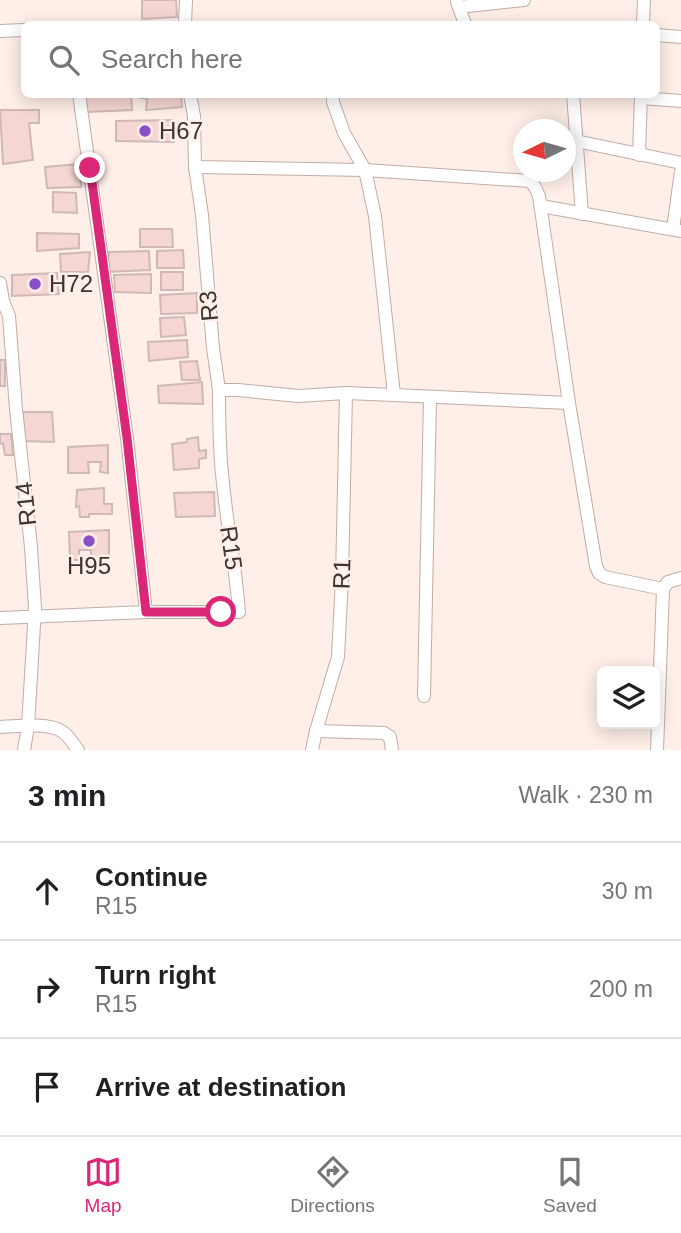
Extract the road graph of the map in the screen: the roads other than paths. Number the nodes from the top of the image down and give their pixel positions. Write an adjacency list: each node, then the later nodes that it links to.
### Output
1 (186, 0): 5 (street)
2 (524, 0): 4 (street)
3 (644, 0): 7 (street)
4 (458, 4): 6 (street)
5 (185, 21)
6 (464, 21)
7 (643, 21)
8 (21, 30): 9 (street)
9 (0, 31)
10 (660, 35): 11 (street)
11 (681, 37)
12 (80, 98): 37 (street)
13 (191, 98): 23 (street, R3)
14 (334, 98): 24 (street)
15 (573, 98): 19 (street)
16 (641, 98): 21 (street)
17 (657, 98): 18 (street)
18 (681, 101)
19 (575, 119)
20 (576, 141): 21 (street); 27 (street)
21 (639, 155): 22 (street)
22 (681, 163)
23 (195, 167): 24 (street); 30 (street, R3)
24 (365, 170): 26 (street); 32 (street)
25 (681, 171): 28 (street)
26 (541, 206): 27 (street); 34 (street)
27 (582, 214): 28 (street)
28 (677, 230)
29 (0, 283): 38 (street, R14)
30 (219, 390): 31 (street); 37 (street, R15)
31 (346, 393): 32 (street); 43 (street, R1)
32 (394, 395): 33 (street)
33 (430, 397): 34 (street); 40 (street)
34 (569, 403): 36 (street)
35 (681, 578): 36 (street)
36 (663, 589): 48 (street)
37 (146, 612): 38 (street, R15)
38 (35, 617): 39 (street, R15); 41 (street, R14)
39 (0, 618)
40 (425, 696)
41 (28, 726): 42 (street); 44 (street, R14); 45 (street)
42 (3, 727)
43 (316, 731): 46 (street, R1); 47 (street)
44 (24, 750)
45 (78, 750)
46 (312, 750)
47 (392, 750)
48 (657, 750)

